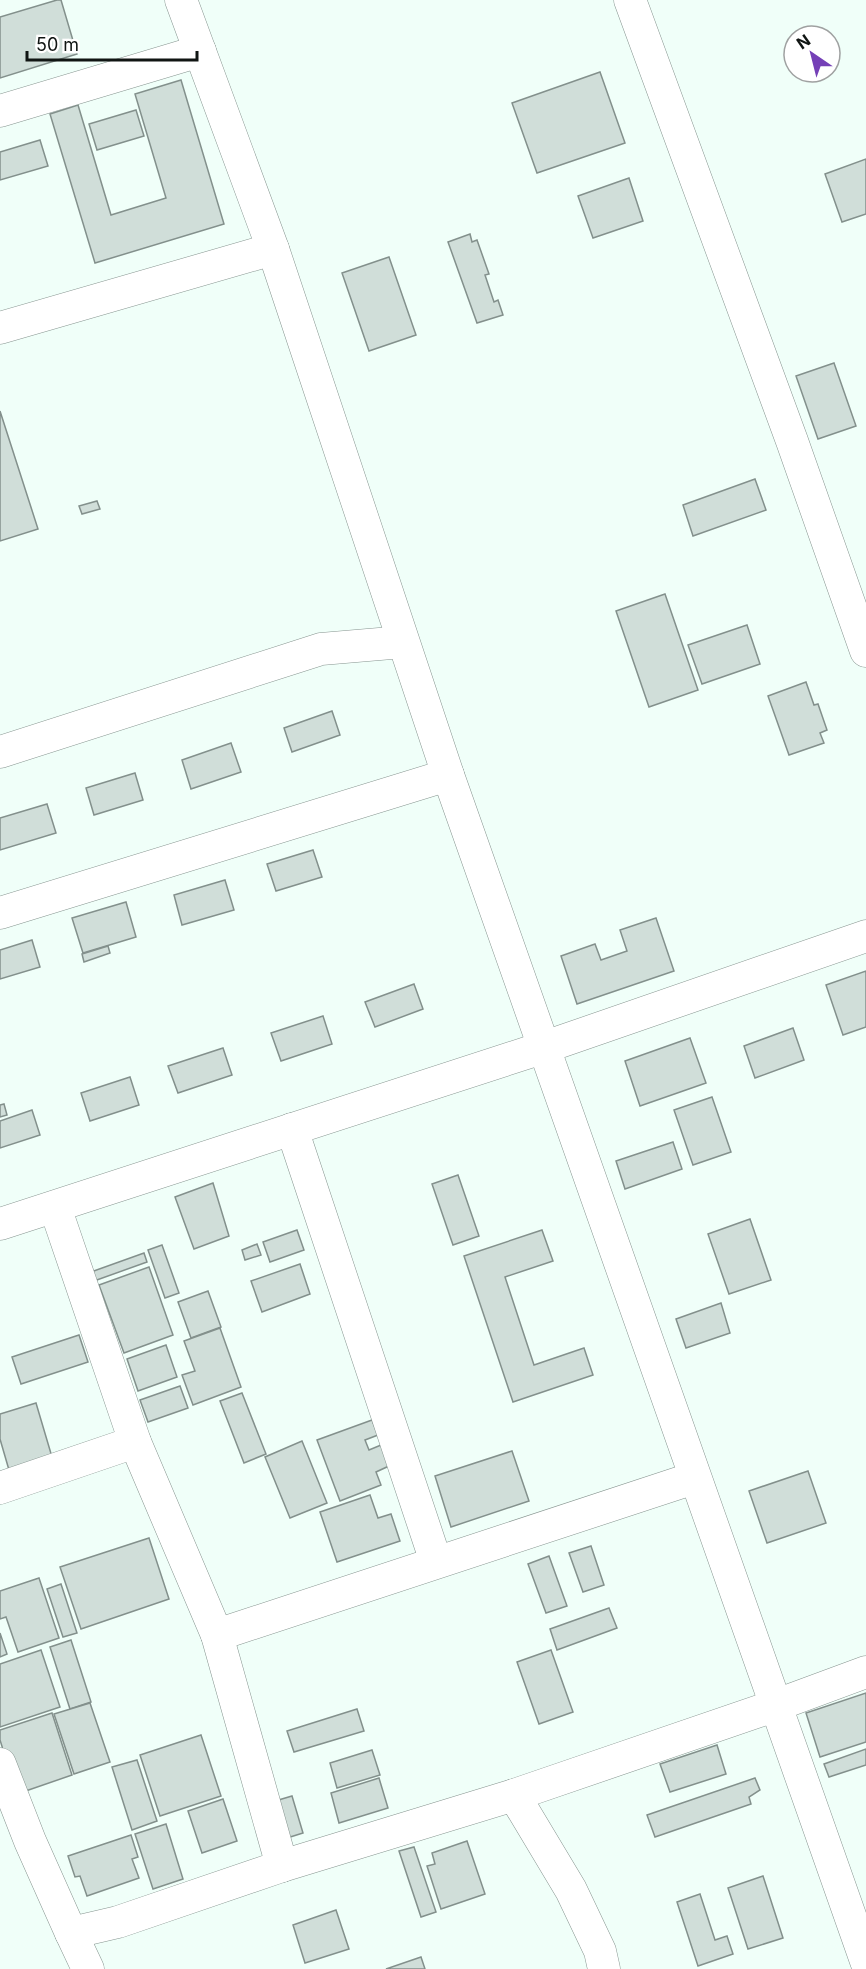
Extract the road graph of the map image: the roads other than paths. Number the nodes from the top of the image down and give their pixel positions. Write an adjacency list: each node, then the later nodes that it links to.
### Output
1 (181, 0): 3 (street)
2 (630, 0): 8 (street)
3 (200, 51): 4 (street); 5 (street)
4 (0, 111)
5 (273, 249): 6 (street); 7 (street)
6 (0, 328)
7 (403, 642): 9 (street); 10 (street)
8 (866, 651)
9 (0, 752)
10 (448, 775): 11 (street); 13 (street)
11 (0, 913)
12 (866, 936): 13 (street)
13 (545, 1047): 14 (street); 18 (street)
14 (292, 1129): 15 (street); 20 (street)
15 (55, 1208): 16 (street); 17 (street)
16 (0, 1224)
17 (135, 1442): 19 (street); 21 (street)
18 (694, 1478): 20 (street); 23 (street)
19 (0, 1488)
20 (436, 1562): 21 (street)
21 (217, 1635): 26 (street)
22 (866, 1672): 23 (street)
23 (774, 1706): 25 (street); 28 (street)
24 (0, 1764): 27 (street)
25 (514, 1795): 26 (street); 30 (street)
26 (282, 1866): 27 (street)
27 (71, 1933): 29 (street)
28 (866, 1961)
29 (88, 1969)
30 (604, 1969)

